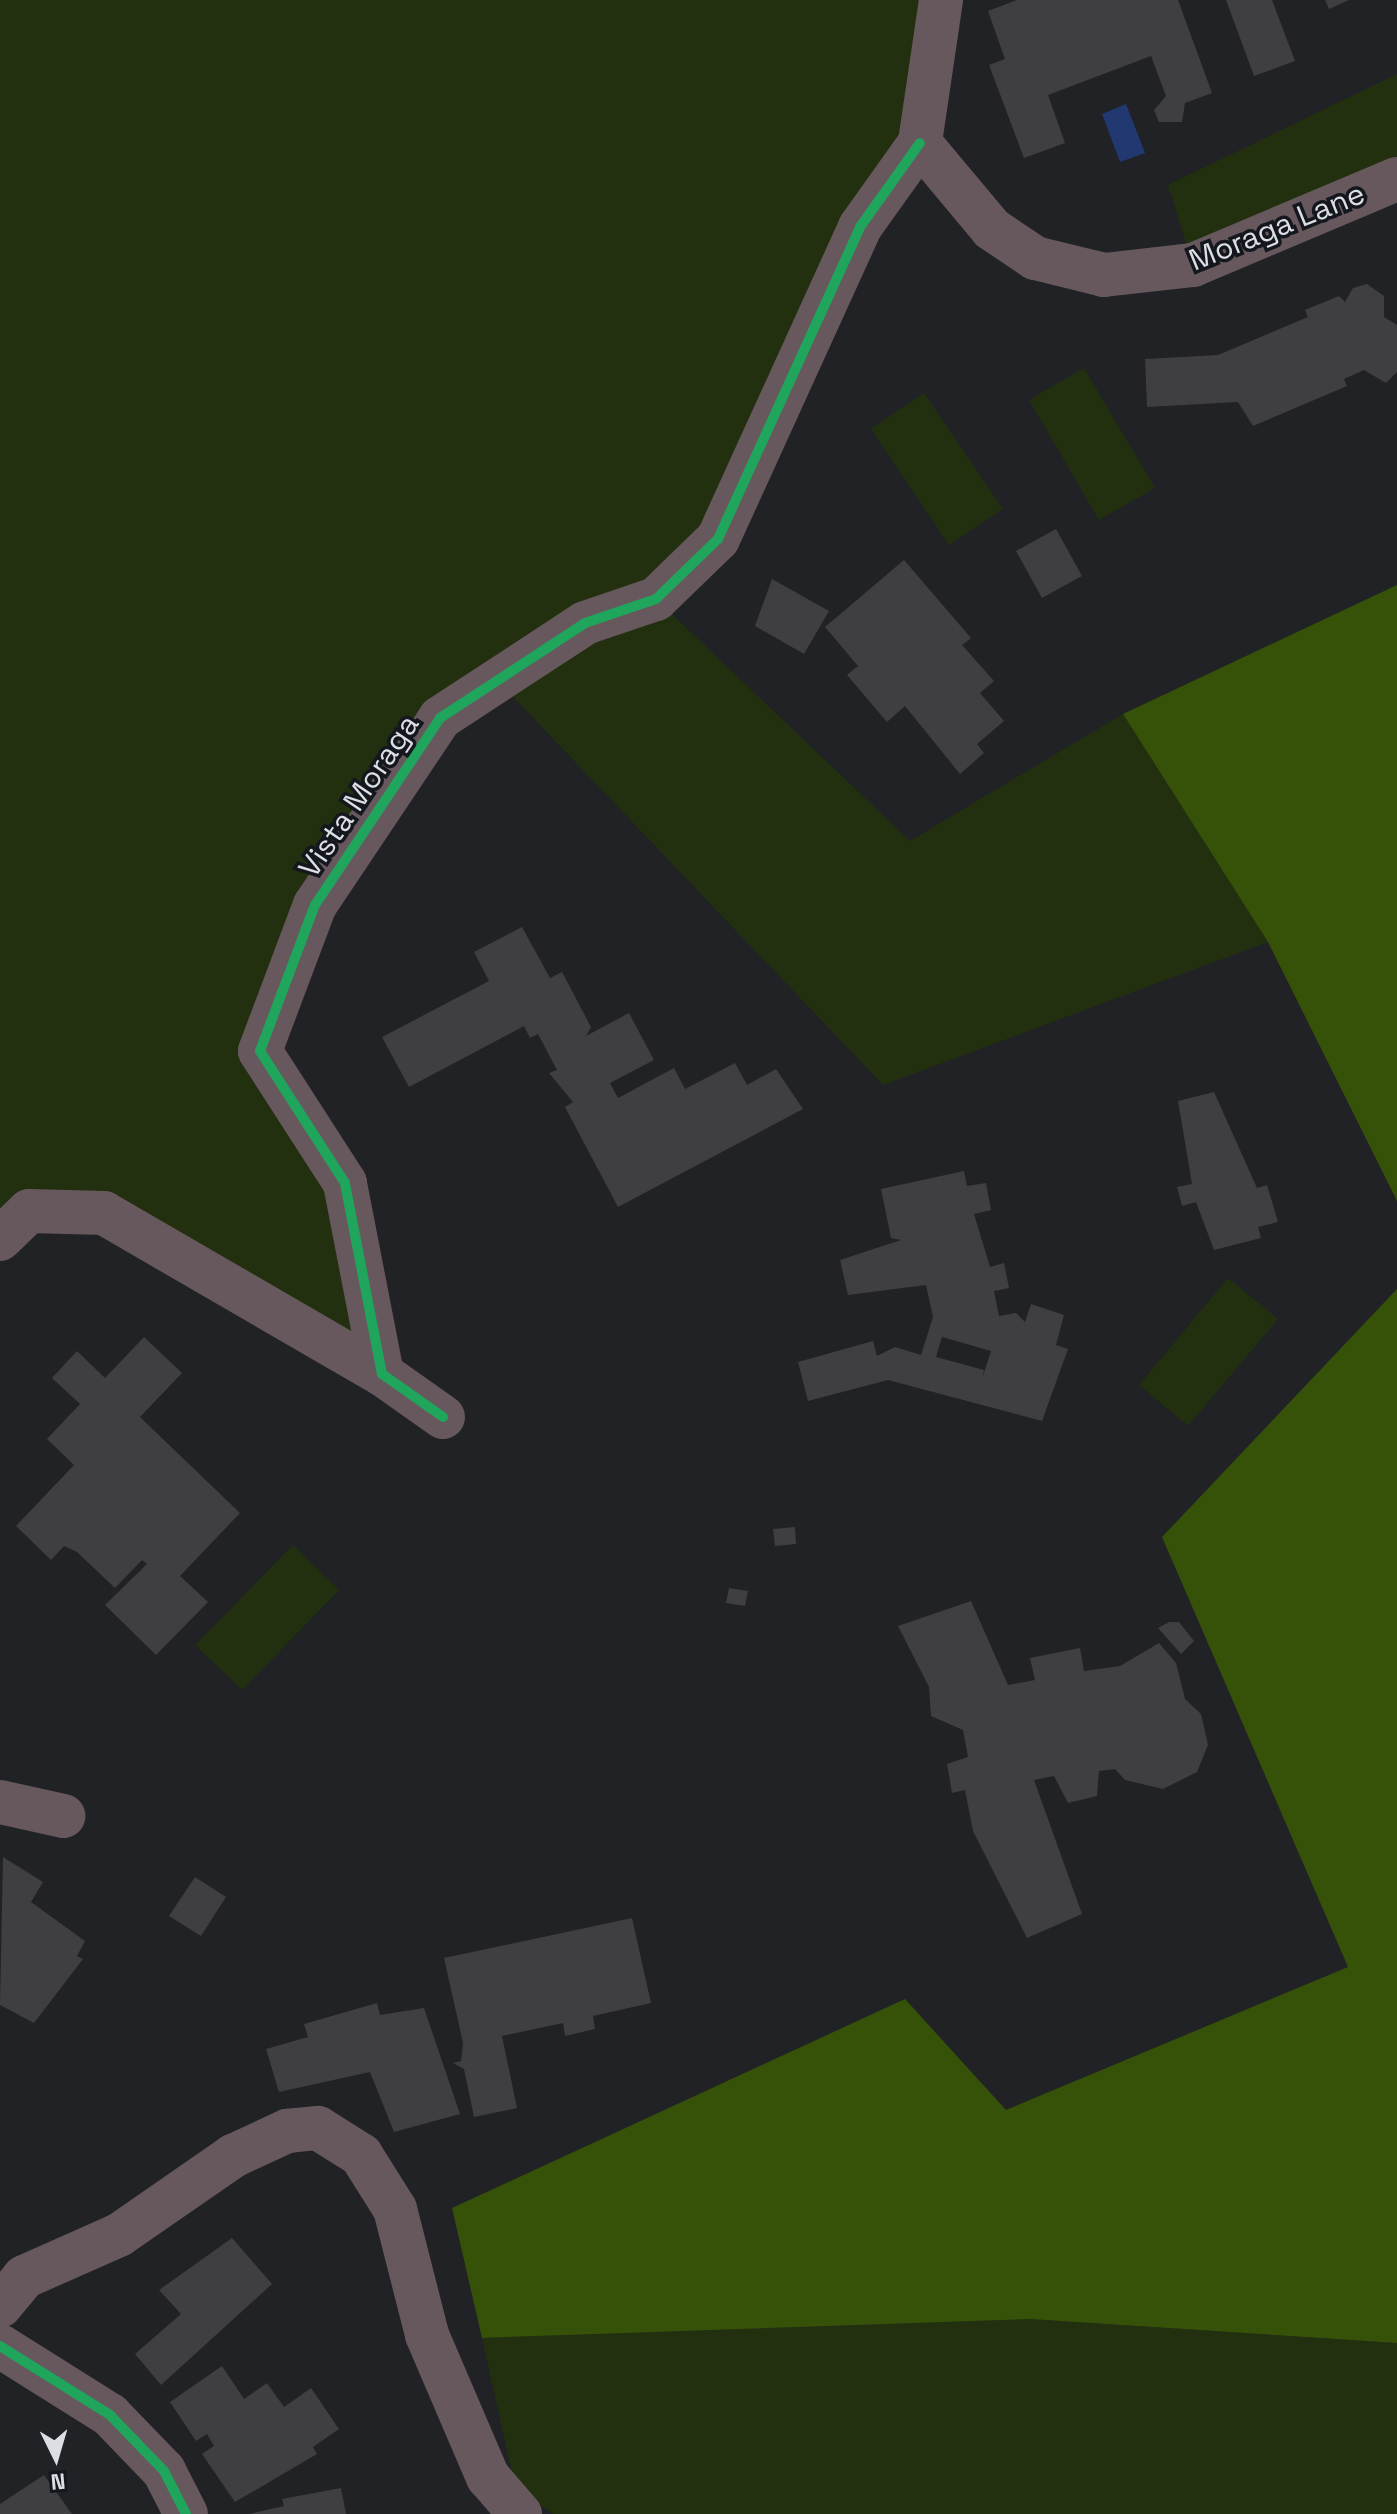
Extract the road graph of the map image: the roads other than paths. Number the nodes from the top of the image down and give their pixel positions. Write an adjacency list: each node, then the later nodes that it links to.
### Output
1 (941, 0): 2 (street)
2 (920, 143): 3 (street, Moraga Lane); 5 (street, Vista Moraga)
3 (1397, 179)
4 (0, 1239): 5 (street)
5 (382, 1374): 6 (street)
6 (443, 1417)
7 (0, 1802): 8 (street)
8 (63, 1816)
9 (0, 2306): 12 (street)
10 (0, 2346): 11 (street)
11 (186, 2514)
12 (520, 2514)

